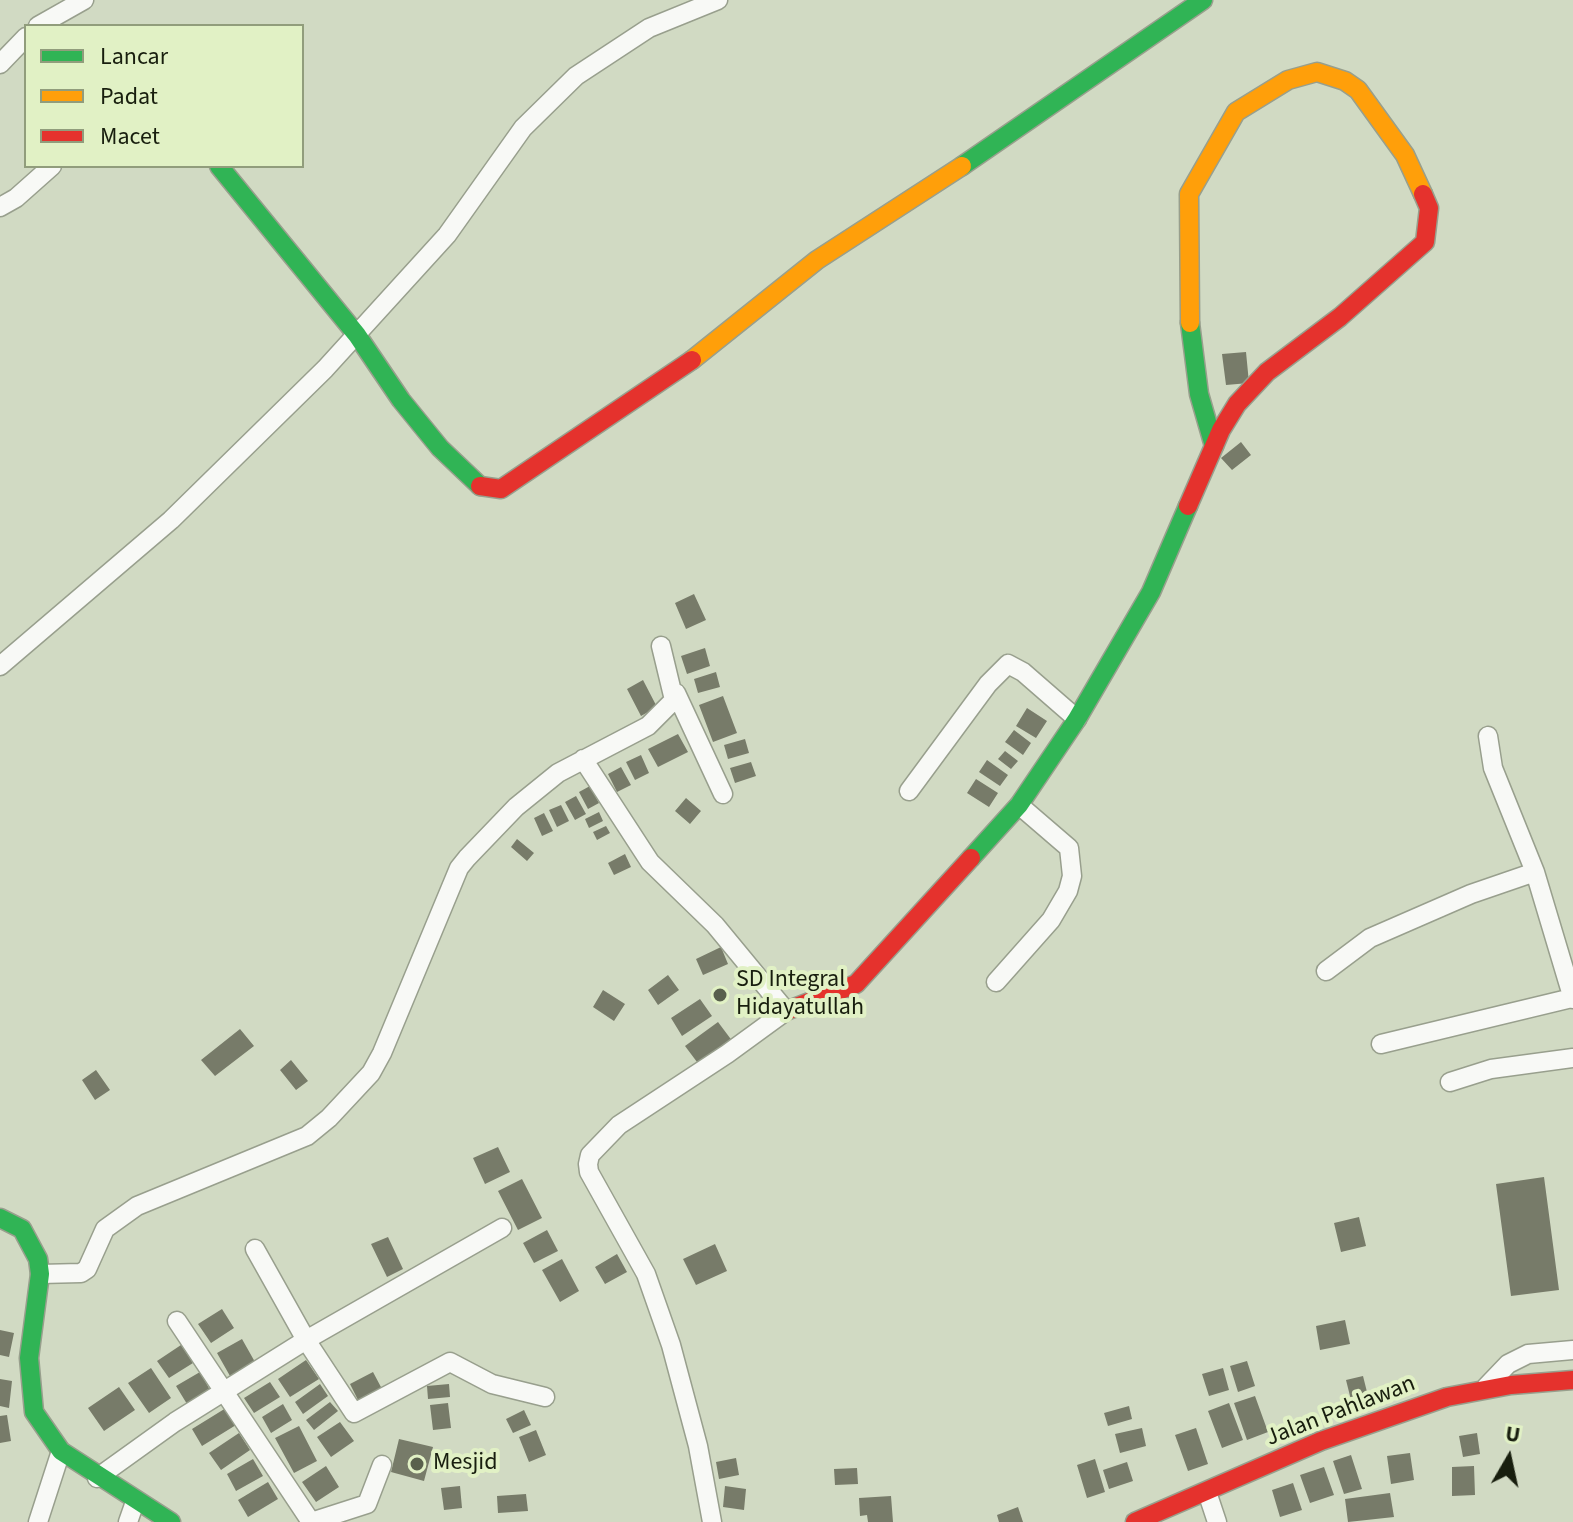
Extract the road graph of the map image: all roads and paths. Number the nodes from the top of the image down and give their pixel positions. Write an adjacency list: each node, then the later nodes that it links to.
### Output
1 (84, 0): 4 (street)
2 (718, 0): 10 (street)
3 (1203, 0): 10 (main road)
4 (42, 24)
5 (24, 39): 6 (street)
6 (0, 64)
7 (50, 168): 9 (street)
8 (221, 168): 10 (main road)
9 (0, 207)
10 (357, 335): 13 (street)
11 (1214, 446): 11 (main road); 15 (main road)
12 (661, 646): 14 (street)
13 (0, 666)
14 (676, 693): 17 (street); 19 (street)
15 (1077, 719): 18 (street); 20 (main road)
16 (1488, 736): 21 (street)
17 (583, 759): 25 (street); 32 (street)
18 (909, 791)
19 (723, 794)
20 (1019, 805): 23 (street); 25 (main road)
21 (1535, 872): 22 (street); 24 (street)
22 (1326, 971)
23 (996, 982)
24 (1572, 998): 26 (street)
25 (786, 1011): 49 (street)
26 (1381, 1044)
27 (1573, 1058): 28 (street)
28 (1450, 1082)
29 (0, 1218): 32 (main road)
30 (502, 1228): 34 (street)
31 (255, 1249): 34 (street)
32 (40, 1274): 40 (main road)
33 (177, 1321): 38 (street)
34 (306, 1340): 38 (street); 39 (street)
35 (1573, 1350): 37 (street)
36 (1573, 1380): 37 (main road, Jalan Pahlawan)
37 (1484, 1389): 43 (main road, Jalan Pahlawan)
38 (226, 1392): 42 (street); 48 (street)
39 (545, 1397)
40 (61, 1451): 42 (main road); 45 (street)
41 (382, 1465): 48 (street)
42 (97, 1478): 44 (main road)
43 (1207, 1492): 50 (main road, Jalan Pahlawan); 51 (street)
44 (135, 1502): 46 (street); 47 (main road)
45 (38, 1522)
46 (128, 1522)
47 (171, 1522)
48 (311, 1522)
49 (712, 1522)
50 (1135, 1522)
51 (1217, 1522)

